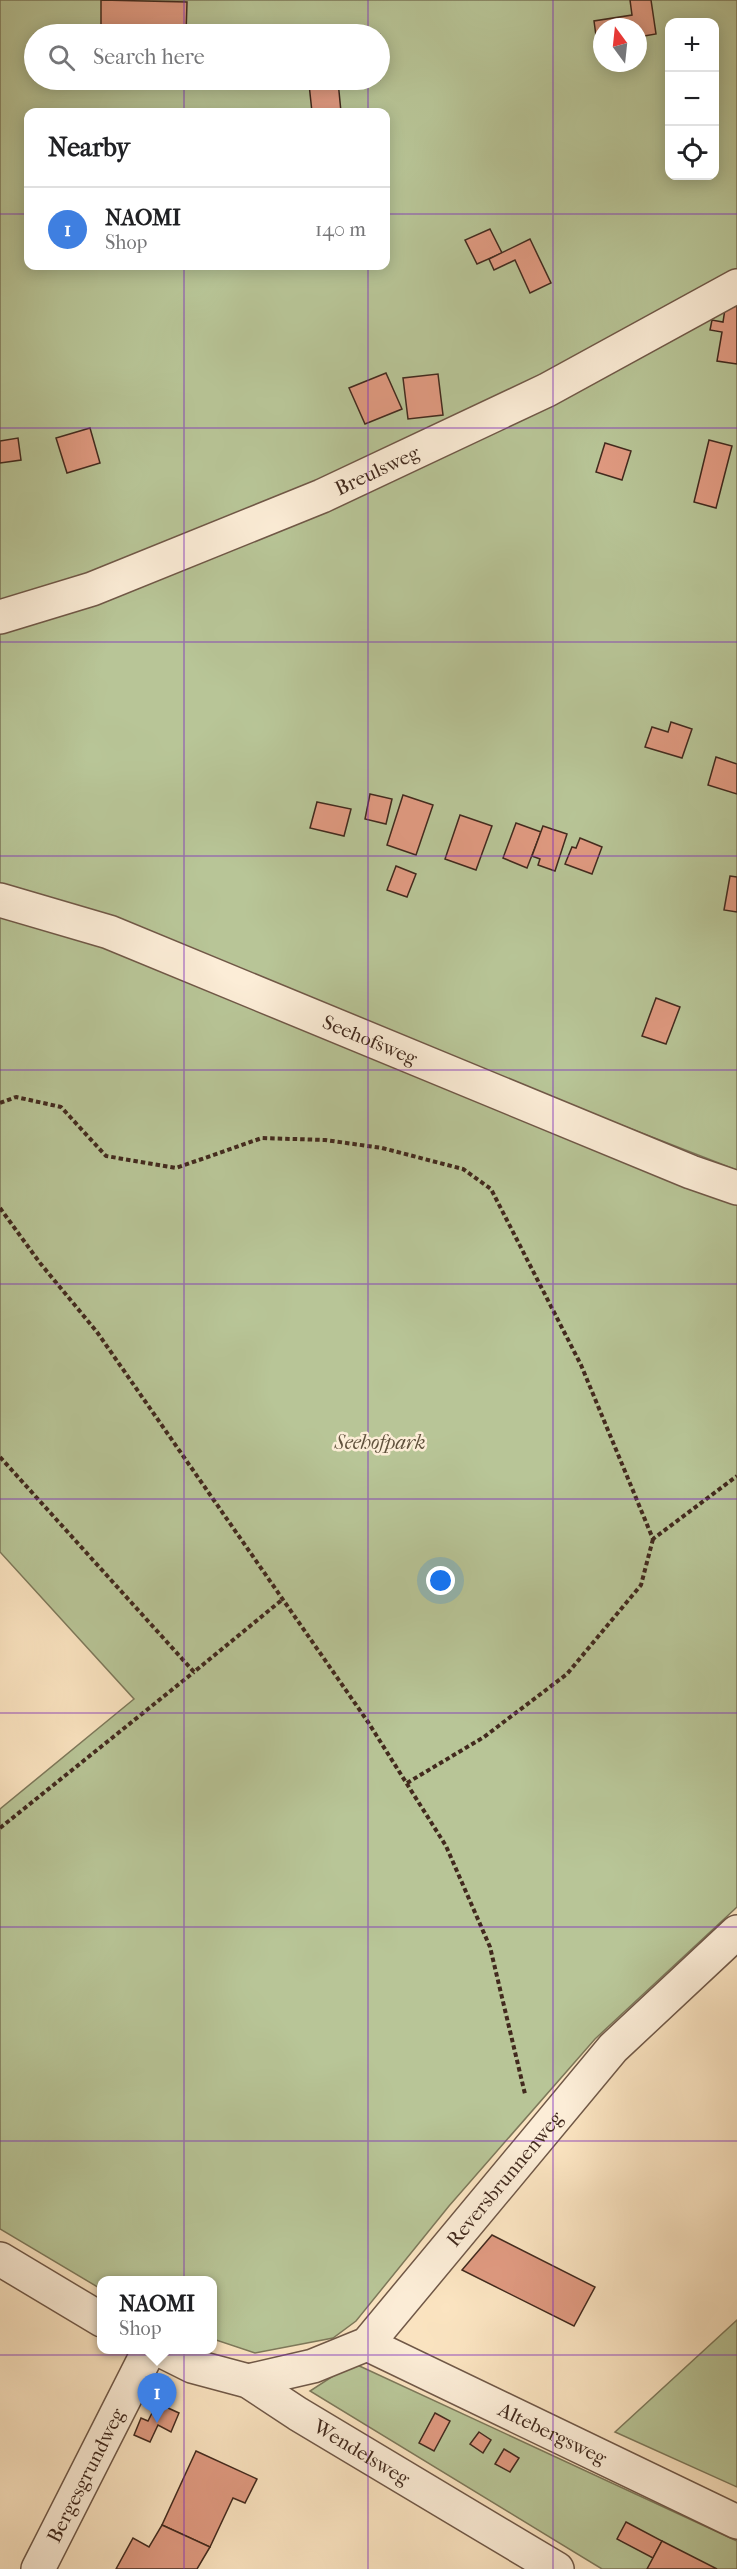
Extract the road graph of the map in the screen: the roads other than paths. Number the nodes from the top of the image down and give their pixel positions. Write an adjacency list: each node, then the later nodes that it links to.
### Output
1 (737, 286): 2 (street, Breulsweg)
2 (0, 617)
3 (0, 900): 4 (street, Seehofsweg)
4 (737, 1188)
5 (737, 1932): 8 (street, Reversbrunnenweg)
6 (0, 2259): 7 (street)
7 (97, 2317)
8 (367, 2344): 11 (street, Reversbrunnenweg); 12 (street, Altebergsweg)
9 (146, 2354): 13 (street, Bergesgrundweg)
10 (169, 2354): 11 (street, Wendelsweg)
11 (248, 2381): 14 (street, Wendelsweg)
12 (737, 2522)
13 (38, 2569)
14 (556, 2569)

